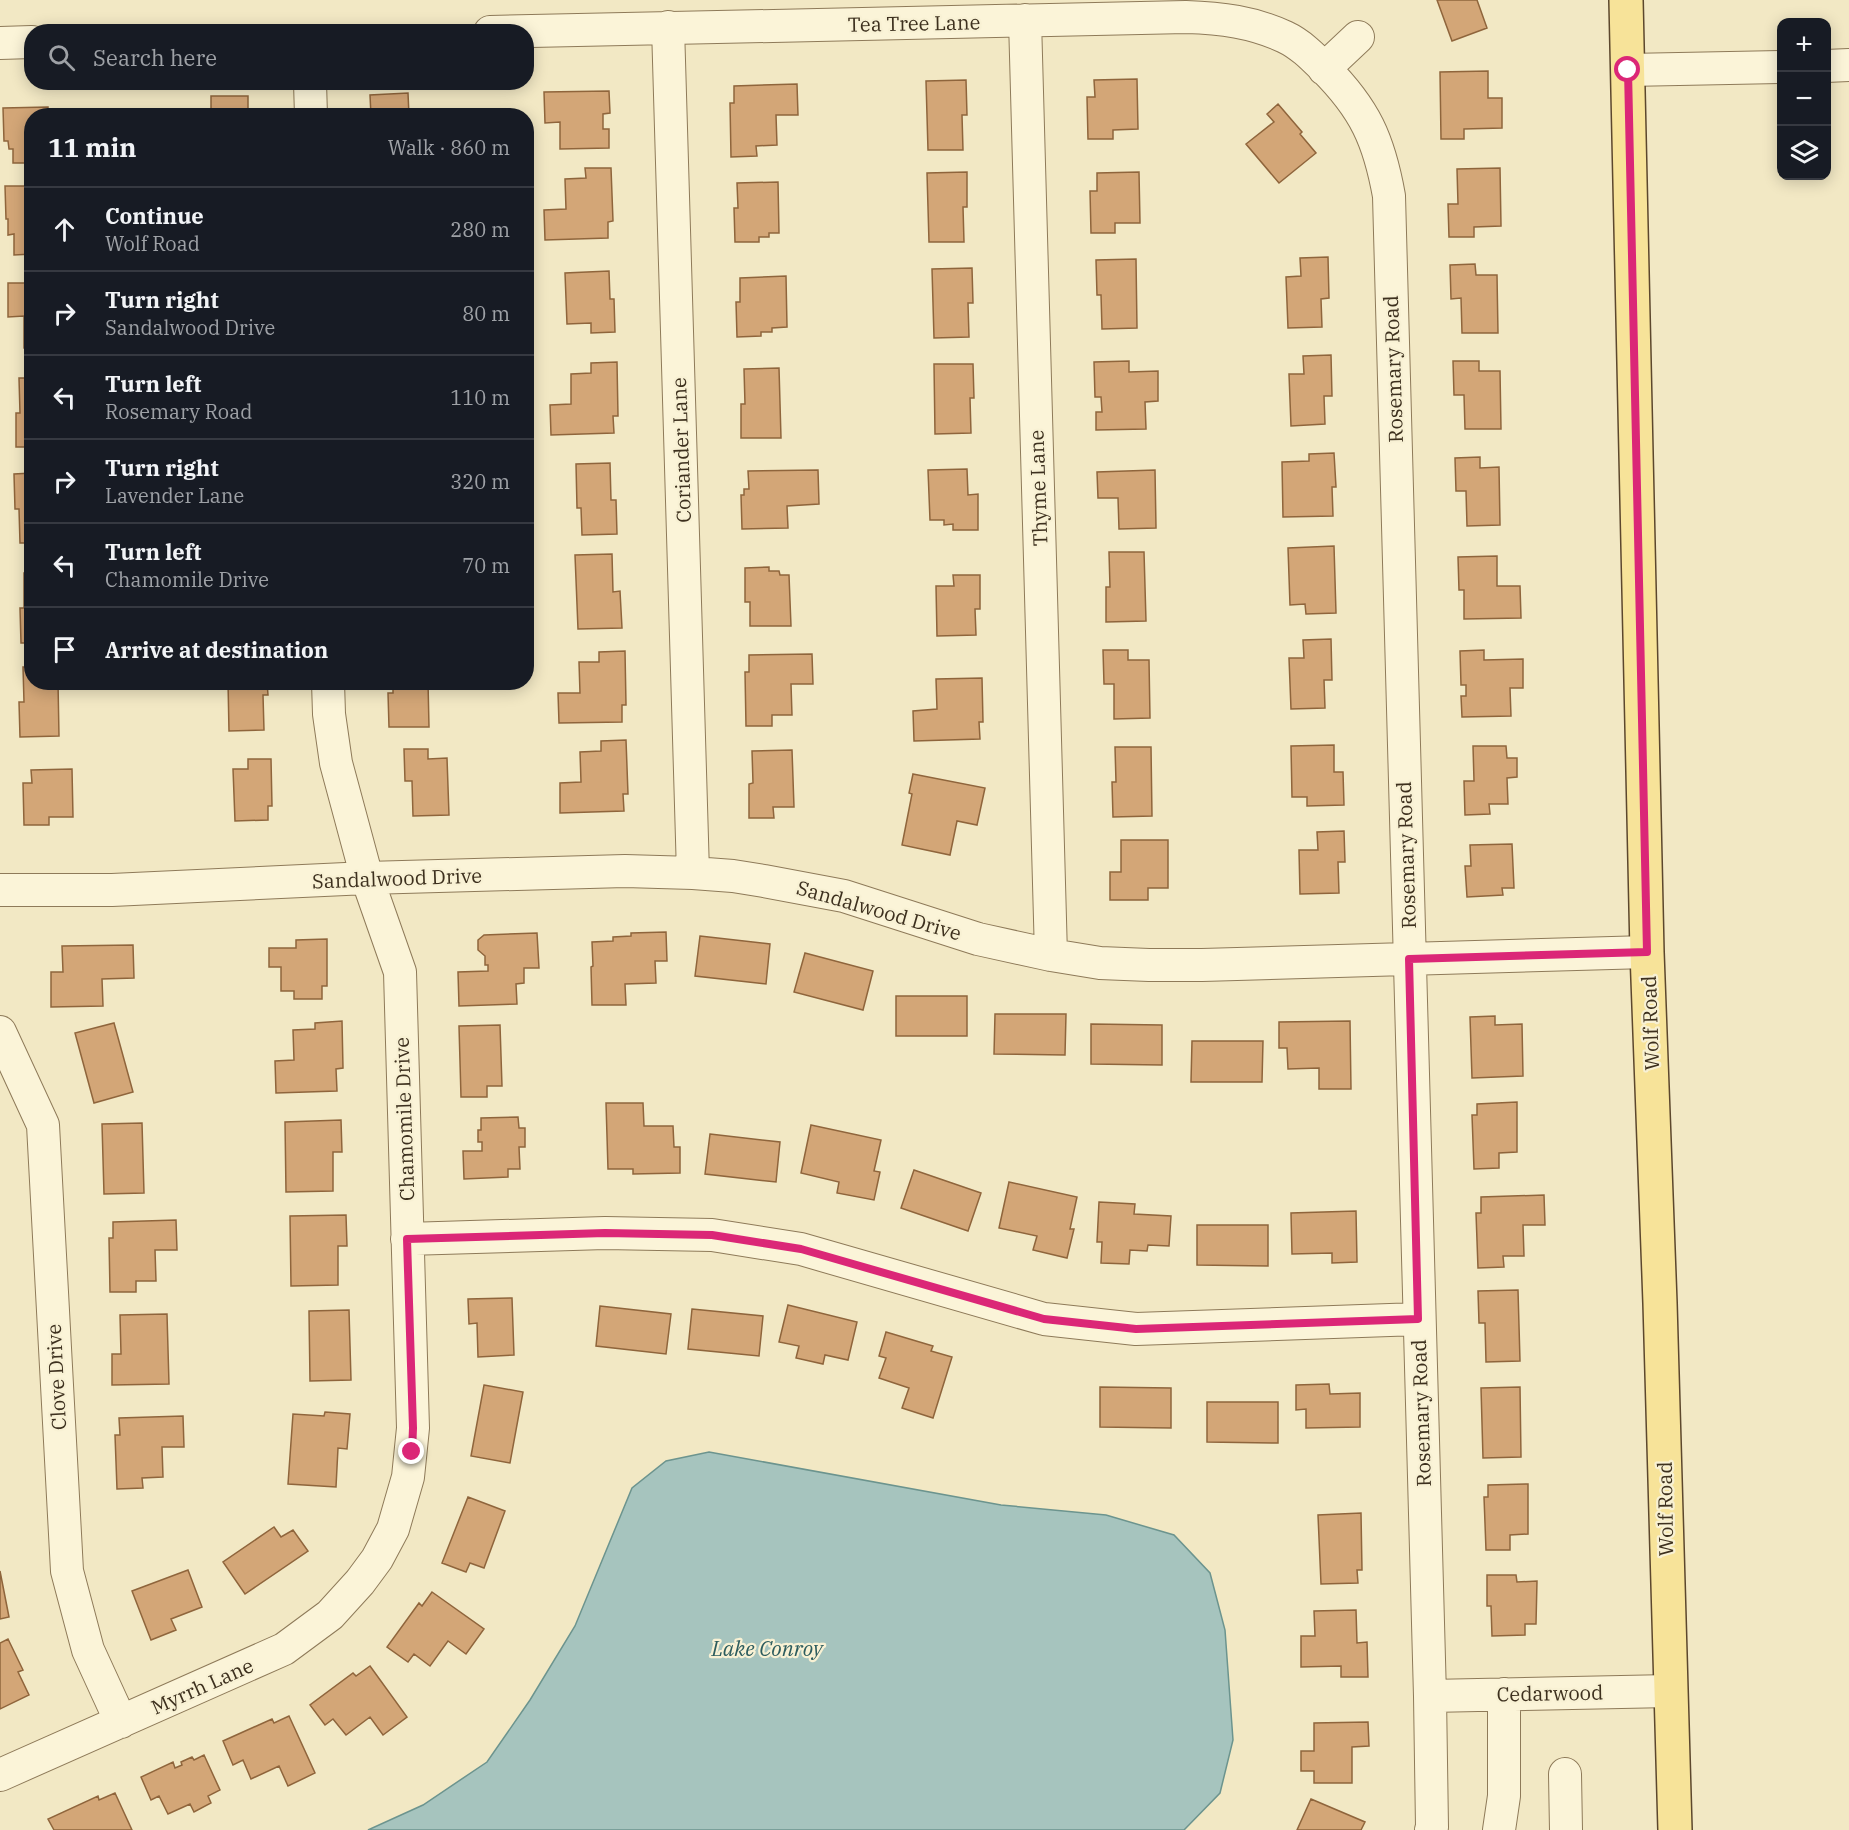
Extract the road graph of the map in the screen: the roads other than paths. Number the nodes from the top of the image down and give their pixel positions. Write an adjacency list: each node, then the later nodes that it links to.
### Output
1 (1626, 0): 12 (main road, Wolf Road)
2 (1025, 21): 3 (street, Tea Tree Lane); 11 (street, Tea Tree Lane); 20 (street, Thyme Lane)
3 (668, 27): 4 (street, Tea Tree Lane); 16 (street, Coriander Lane)
4 (534, 31)
5 (1359, 37): 11 (street)
6 (24, 42): 7 (street)
7 (0, 43)
8 (1849, 65): 9 (street)
9 (1831, 66)
10 (1777, 67): 12 (street)
11 (1324, 69): 21 (street, Rosemary Road)
12 (1628, 70): 19 (main road, Wolf Road)
13 (310, 90): 14 (street)
14 (311, 108)
15 (328, 690): 17 (street, Chamomile Drive)
16 (693, 873): 17 (street, Sandalwood Drive); 20 (street, Sandalwood Drive)
17 (368, 878): 18 (street, Sandalwood Drive); 23 (street, Chamomile Drive)
18 (0, 890)
19 (1647, 952): 21 (street, Sandalwood Drive); 26 (main road, Wolf Road)
20 (1051, 955): 21 (street, Sandalwood Drive)
21 (1409, 959): 24 (street, Rosemary Road)
22 (0, 1032): 29 (street, Clove Drive)
23 (407, 1239): 24 (street); 25 (street, Chamomile Drive)
24 (1418, 1319): 28 (street, Rosemary Road)
25 (377, 1559): 29 (street, Myrrh Lane)
26 (1670, 1691): 27 (street, Cedarwood); 35 (main road, Wolf Road)
27 (1504, 1694): 28 (street, Cedarwood); 33 (street)
28 (1430, 1696): 32 (street, Rosemary Road)
29 (121, 1722): 31 (street, Myrrh Lane)
30 (1565, 1774): 34 (street)
31 (0, 1775)
32 (1431, 1830)
33 (1499, 1830)
34 (1566, 1830)
35 (1675, 1830)

